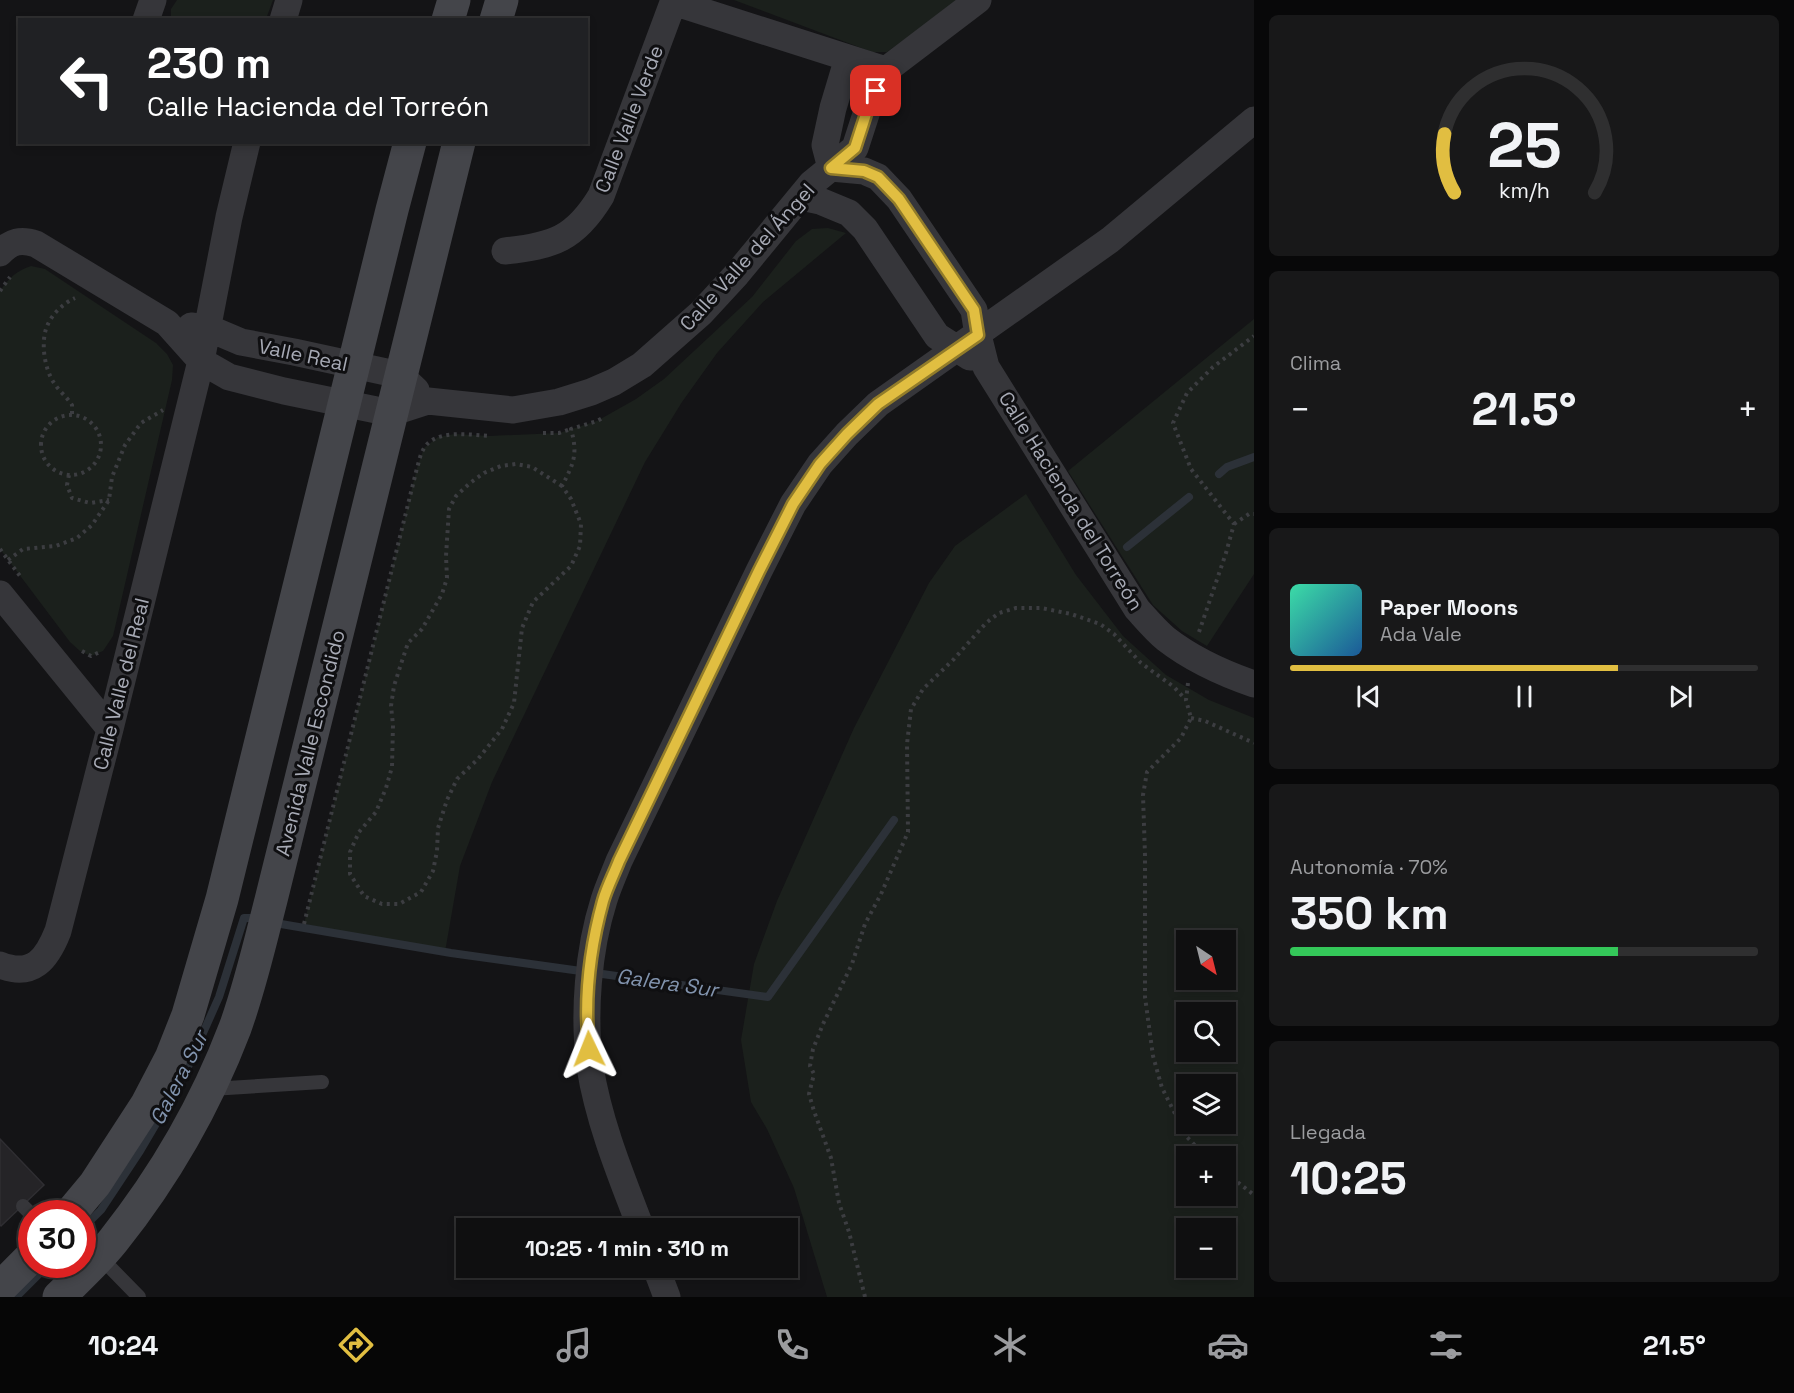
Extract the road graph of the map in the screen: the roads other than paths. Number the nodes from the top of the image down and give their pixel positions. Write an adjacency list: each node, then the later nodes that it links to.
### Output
1 (153, 0): 7 (street)
2 (289, 0): 8 (street)
3 (454, 0): 9 (street)
4 (502, 0): 10 (street)
5 (978, 0): 12 (street, Calle Valle del Ángel)
6 (674, 1): 11 (street); 19 (street, Calle Valle Verde)
7 (147, 18)
8 (284, 18)
9 (449, 18)
10 (497, 18)
11 (848, 58): 12 (street); 17 (street, Calle Valle del Ángel)
12 (886, 70): 17 (street, Calle Valle del Ángel)
13 (1254, 120): 23 (street)
14 (247, 144): 22 (street, Calle Valle del Real)
15 (409, 144): 25 (street)
16 (458, 144): 26 (street, Avenida Valle Escondido)
17 (831, 168): 18 (street, Calle Valle del Ángel); 23 (street)
18 (801, 197): 23 (street, Calle Hacienda del Torreón); 27 (street, Calle Valle del Ángel)
19 (505, 251)
20 (0, 253): 21 (street)
21 (167, 323): 22 (street); 24 (street)
22 (208, 328): 24 (street, Calle Valle del Real); 25 (street, Valle Real)
23 (967, 342): 31 (street, Calle Hacienda del Torreón); 37 (street)
24 (201, 362): 28 (street, Valle Real); 32 (street, Calle Valle del Real)
25 (354, 365): 26 (street, Valle Real); 28 (street)
26 (400, 375): 27 (street); 29 (street, Avenida Valle Escondido)
27 (428, 401): 29 (street, Calle Valle del Ángel)
28 (344, 403): 29 (street, Calle Valle del Ángel); 36 (street)
29 (391, 413): 35 (street, Avenida Valle Escondido)
30 (0, 594): 32 (street)
31 (1254, 684)
32 (110, 729): 33 (street, Calle Valle del Real)
33 (0, 965)
34 (322, 1082): 35 (lane)
35 (208, 1089): 38 (street, Avenida Valle Escondido)
36 (81, 1200)
37 (637, 1218)
38 (99, 1256): 42 (street, Avenida Valle Escondido); 43 (lane)
39 (18, 1270): 41 (street)
40 (660, 1278): 44 (street)
41 (0, 1288)
42 (59, 1297)
43 (139, 1297)
44 (667, 1297)

